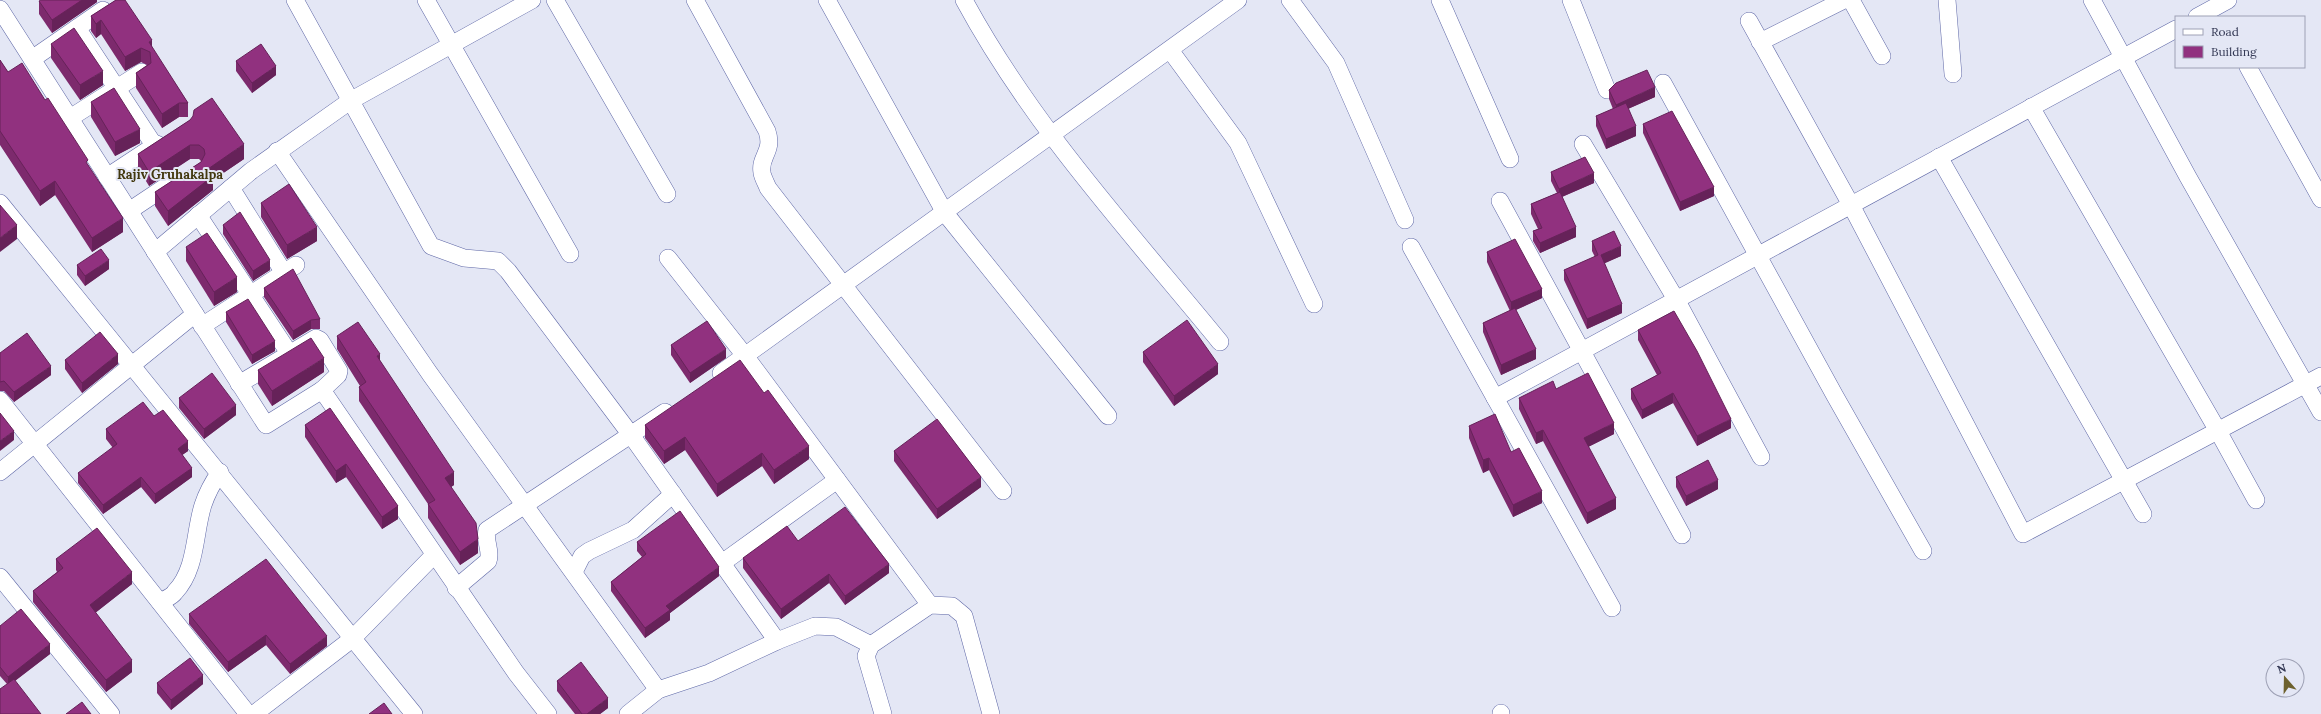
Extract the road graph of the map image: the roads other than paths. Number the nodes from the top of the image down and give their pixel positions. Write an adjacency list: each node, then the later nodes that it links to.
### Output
1 (295, 0): 36 (street)
2 (426, 0): 25 (street)
3 (532, 0): 25 (street)
4 (555, 0): 49 (street)
5 (695, 0): 63 (street)
6 (827, 0): 55 (street)
7 (964, 0): 40 (street)
8 (1238, 0): 16 (street)
9 (1290, 0): 57 (street)
10 (1440, 0): 45 (street)
11 (1571, 0): 35 (street)
12 (1844, 0): 24 (street)
13 (1851, 0): 27 (street)
14 (1947, 0): 32 (street)
15 (2092, 0): 28 (street)
16 (1216, 6): 26 (street)
17 (2219, 6): 20 (street)
18 (0, 8): 29 (street)
19 (103, 10): 22 (street)
20 (2199, 16)
21 (1749, 21): 24 (street)
22 (77, 28): 29 (street); 34 (street)
23 (2175, 29): 28 (street)
24 (1760, 42): 53 (street)
25 (451, 46): 36 (street); 60 (street)
26 (1170, 50): 40 (street); 66 (street)
27 (1882, 56)
28 (2123, 57): 37 (street); 76 (street)
29 (32, 59): 38 (street)
30 (2249, 68): 50 (street)
31 (142, 72): 34 (street)
32 (1953, 74)
33 (1663, 83): 61 (street)
34 (116, 88): 38 (street); 42 (street)
35 (1607, 90)
36 (350, 101): 43 (street); 84 (street)
37 (2031, 107): 44 (street); 83 (street)
38 (70, 118): 47 (street)
39 (172, 134): 42 (street)
40 (1051, 136): 55 (street); 68 (street)
41 (1583, 144): 65 (street)
42 (154, 146): 47 (street)
43 (277, 151): 48 (street); 94 (street)
44 (1939, 157): 53 (street); 90 (street)
45 (1510, 159)
46 (188, 172): 54 (street)
47 (107, 177): 54 (street)
48 (231, 188): 56 (street); 64 (street)
49 (667, 194)
50 (2321, 199)
51 (1500, 201): 69 (street)
52 (0, 203): 72 (street)
53 (1851, 205): 61 (street); 90 (street)
54 (129, 211): 59 (street)
55 (945, 213): 63 (street); 82 (street)
56 (198, 215): 59 (street); 64 (street)
57 (1406, 220)
58 (1411, 247): 78 (street)
59 (155, 252): 67 (street)
60 (570, 254)
61 (1758, 256): 65 (street); 97 (street)
62 (668, 258): 71 (street)
63 (844, 286): 71 (street); 91 (street)
64 (250, 295): 67 (street); 70 (street)
65 (1677, 301): 69 (street); 86 (street)
66 (1314, 304)
67 (198, 320): 72 (street); 75 (street)
68 (1220, 342)
69 (1581, 351): 78 (street); 96 (street)
70 (289, 353): 75 (street); 77 (street)
71 (746, 357): 74 (street); 89 (street)
72 (132, 364): 85 (street); 88 (street)
73 (2321, 376): 76 (street)
74 (708, 383)
75 (239, 384): 77 (street)
76 (2306, 384): 81 (street); 83 (street)
77 (322, 390): 98 (street)
78 (1495, 398): 105 (street)
79 (0, 400): 85 (street)
80 (676, 404): 84 (street)
81 (2321, 412)
82 (1108, 416)
83 (2218, 431): 90 (street); 93 (street)
84 (632, 435): 92 (street); 94 (street)
85 (36, 443): 87 (street); 103 (street)
86 (1761, 457)
87 (0, 472)
88 (220, 472): 103 (street); 106 (street)
89 (837, 480): 99 (street); 104 (street)
90 (2124, 482): 95 (street)
91 (1003, 491)
92 (673, 494): 99 (street); 100 (street)
93 (2256, 500)
94 (525, 506): 100 (street); 102 (street)
95 (2143, 514)
96 (1682, 535)
97 (1923, 551)
98 (434, 555): 102 (street); 106 (street)
99 (722, 563): 107 (street)
100 (574, 572): 109 (street)
101 (0, 577): 110 (street)
102 (456, 588): 114 (street)
103 (160, 602): 111 (street)
104 (930, 605): 108 (street); 117 (street)
105 (1612, 608)
106 (352, 639): 112 (street); 113 (street)
107 (777, 641): 108 (street); 109 (street)
108 (871, 645): 116 (street)
109 (658, 690): 115 (street)
110 (110, 714)
111 (248, 714)
112 (254, 714)
113 (414, 714)
114 (548, 714)
115 (628, 714)
116 (883, 714)
117 (992, 714)

